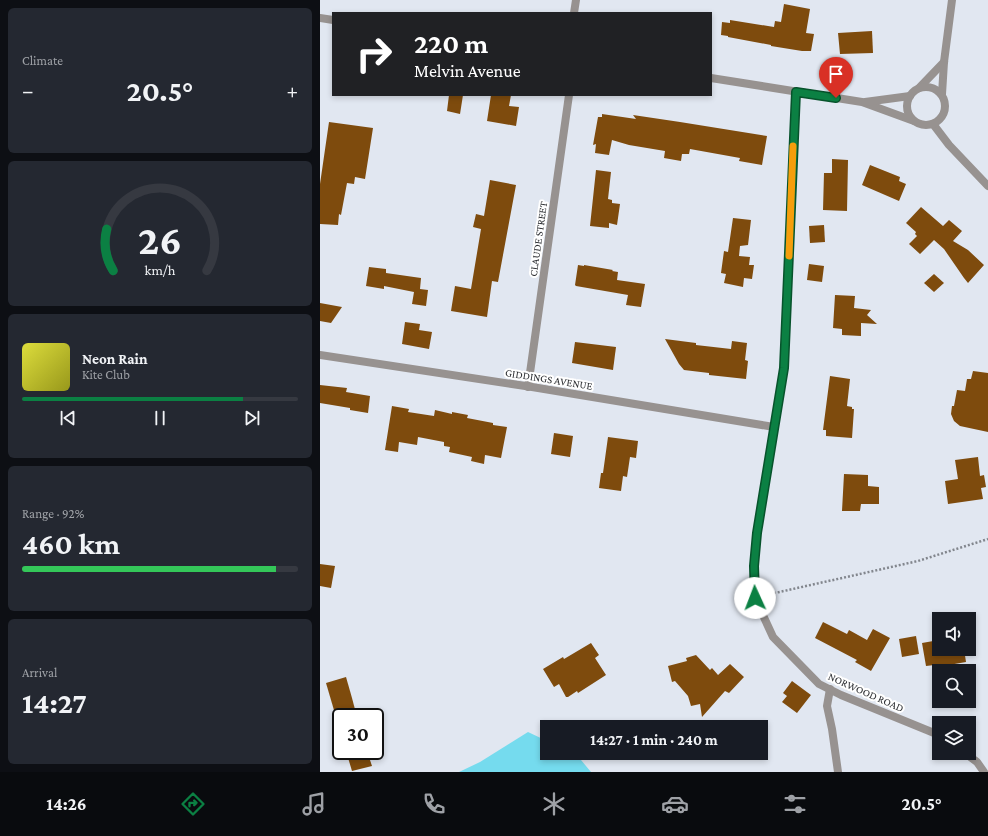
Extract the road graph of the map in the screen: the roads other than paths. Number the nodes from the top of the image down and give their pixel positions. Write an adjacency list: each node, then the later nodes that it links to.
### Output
1 (576, 0): 3 (street)
2 (952, 0): 6 (street)
3 (574, 12)
4 (320, 18): 5 (street)
5 (332, 20)
6 (944, 62): 8 (street); 10 (street)
7 (712, 78): 9 (street)
8 (919, 88): 10 (street); 12 (street)
9 (796, 92): 13 (street); 19 (street)
10 (942, 94): 15 (street)
11 (569, 96): 18 (street, CLAUDE STREET)
12 (910, 96): 13 (street); 14 (street)
13 (862, 102): 14 (street)
14 (914, 121): 15 (street)
15 (933, 124): 16 (street)
16 (988, 186)
17 (320, 355): 18 (street, GIDDINGS AVENUE)
18 (528, 386): 19 (street, GIDDINGS AVENUE)
19 (774, 427): 20 (street, NORWOOD ROAD)
20 (830, 689): 21 (street, NORWOOD ROAD); 23 (street)
21 (932, 732)
22 (974, 760): 24 (street)
23 (838, 772)
24 (984, 772)

